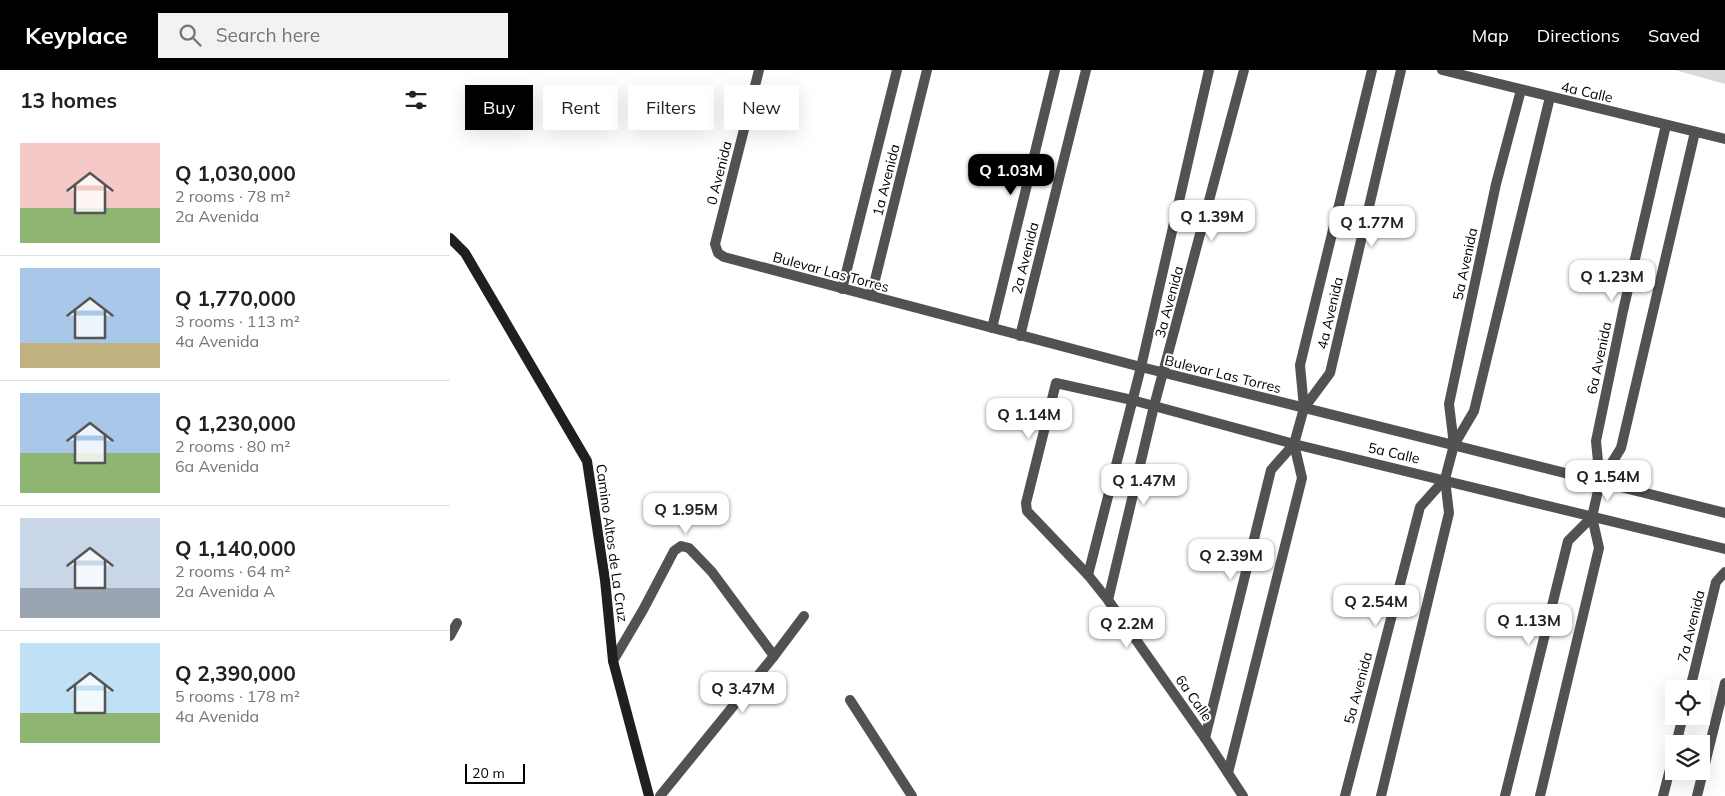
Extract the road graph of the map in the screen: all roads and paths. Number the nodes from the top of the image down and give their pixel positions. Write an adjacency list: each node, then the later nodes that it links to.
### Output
1 (759, 70): 17 (street, 0 Avenida)
2 (897, 70): 18 (street, 1a Avenida)
3 (927, 70): 19 (street, 1a Avenida)
4 (1054, 70): 20 (street, 2a Avenida)
5 (1086, 70): 21 (street, 2a Avenida)
6 (1209, 70): 22 (street, 3a Avenida)
7 (1244, 70): 23 (street, 3a Avenida)
8 (1372, 70): 26 (street, 4a Avenida)
9 (1401, 70): 26 (street, 4a Avenida)
10 (1442, 70): 11 (street, 4a Calle)
11 (1521, 90): 12 (street, 4a Calle); 28 (street, 5a Avenida)
12 (1550, 97): 13 (street, 4a Calle); 28 (street, 5a Avenida)
13 (1666, 125): 14 (street, 4a Calle); 30 (street, 6a Avenida)
14 (1695, 132): 15 (street, 4a Calle); 30 (street, 6a Avenida)
15 (1725, 139)
16 (450, 238): 42 (street, Camino Altos de La Cruz)
17 (718, 252): 18 (street, Bulevar Las Torres)
18 (842, 289): 19 (street, Bulevar Las Torres)
19 (871, 296): 20 (street, Bulevar Las Torres)
20 (992, 328): 21 (street, Bulevar Las Torres)
21 (1020, 336): 22 (street, Bulevar Las Torres)
22 (1140, 367): 23 (street, Bulevar Las Torres); 24 (street, 3a Avenida)
23 (1164, 373): 25 (street, 3a Avenida); 26 (street, Bulevar Las Torres)
24 (1132, 400): 25 (street, 5a Calle); 31 (street, 5a Calle); 36 (street, 3a Avenida)
25 (1154, 406): 27 (street, 5a Calle); 37 (street, 3a Avenida)
26 (1304, 408): 27 (street, 4a Avenida); 28 (street, Bulevar Las Torres)
27 (1294, 444): 29 (street, 5a Calle); 46 (street, 4a Avenida); 47 (street, 4a Avenida)
28 (1454, 445): 29 (street, 5a Avenida); 30 (street, Bulevar Las Torres)
29 (1445, 480): 33 (street, 5a Calle); 53 (street, 5a Avenida); 54 (street, 5a Avenida)
30 (1600, 482): 32 (street, Bulevar Las Torres); 33 (street, 6a Avenida)
31 (1026, 503): 36 (street, 6a Calle)
32 (1725, 513)
33 (1592, 517): 34 (street, 5a Calle); 55 (street); 56 (street, 6a Avenida)
34 (1725, 549)
35 (1725, 572): 43 (street, 7a Avenida)
36 (1088, 575): 37 (street, 6a Calle)
37 (1108, 600): 46 (street, 6a Calle)
38 (804, 616): 41 (street)
39 (458, 623): 40 (street)
40 (450, 636)
41 (774, 656): 42 (street); 50 (street)
42 (613, 661): 49 (street, Camino Altos de La Cruz)
43 (1692, 680)
44 (1725, 683): 58 (street)
45 (850, 700): 51 (street)
46 (1205, 738): 47 (street, 6a Calle)
47 (1228, 773): 52 (street, 6a Calle)
48 (1667, 780): 57 (street)
49 (649, 796)
50 (660, 796)
51 (912, 796)
52 (1243, 796)
53 (1344, 796)
54 (1381, 796)
55 (1505, 796)
56 (1540, 796)
57 (1663, 796)
58 (1697, 796)

